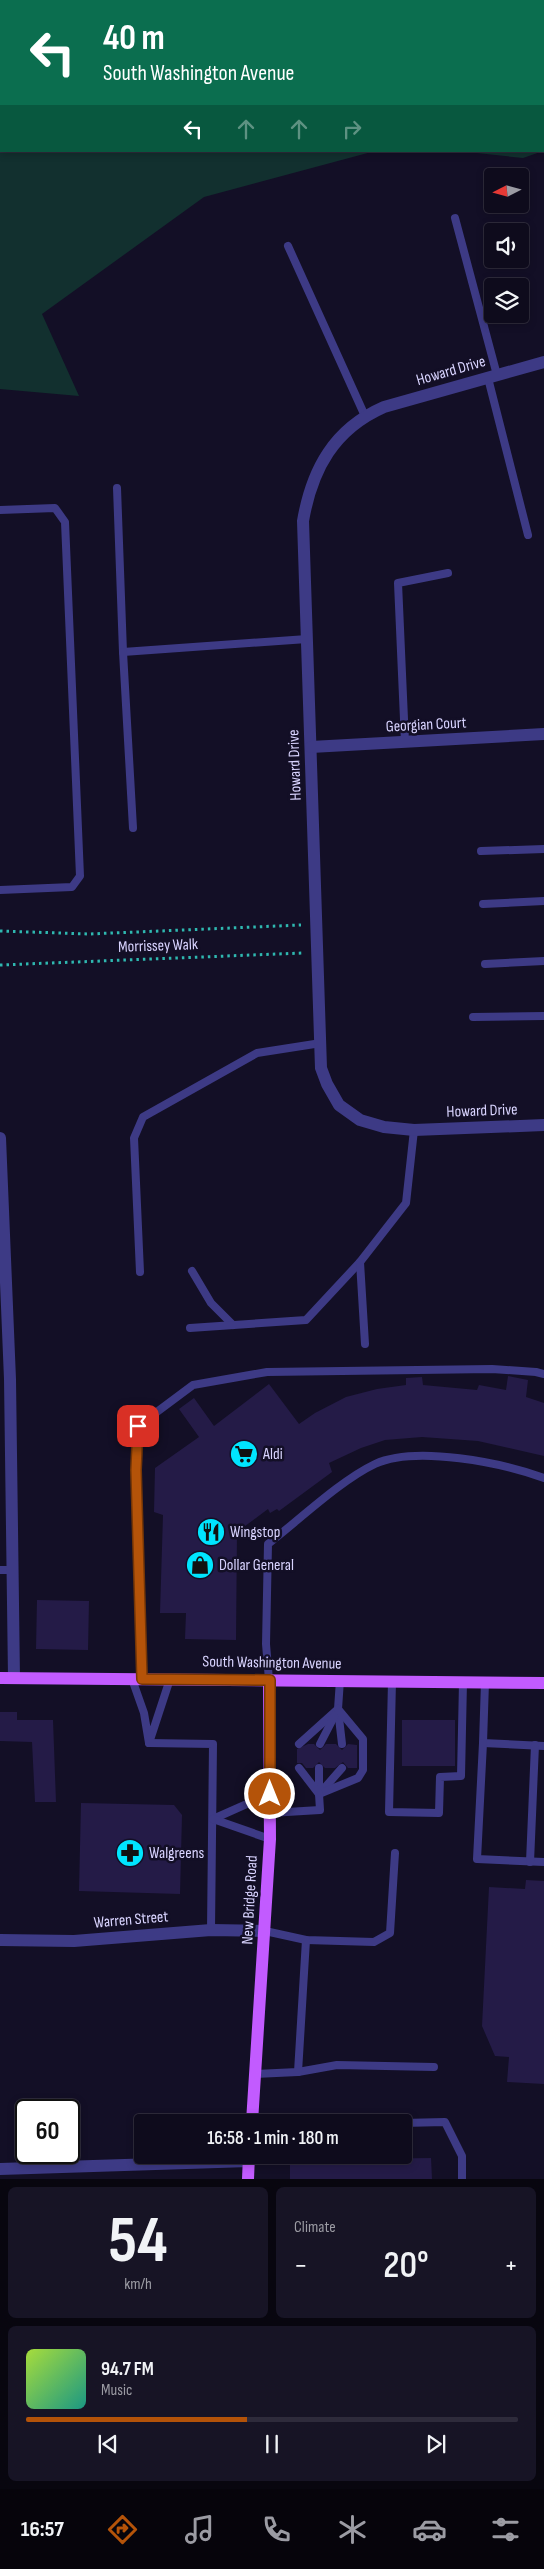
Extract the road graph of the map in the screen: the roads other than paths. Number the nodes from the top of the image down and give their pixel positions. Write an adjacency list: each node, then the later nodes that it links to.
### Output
1 (456, 218): 4 (lane)
2 (288, 246): 5 (lane)
3 (544, 362): 4 (street, Howard Drive)
4 (492, 377): 5 (street, Howard Drive); 8 (lane)
5 (365, 416): 10 (street, Howard Drive)
6 (117, 488): 11 (lane)
7 (0, 510): 18 (lane)
8 (528, 535)
9 (448, 573): 13 (lane)
10 (307, 639): 11 (lane); 14 (street, Howard Drive)
11 (123, 652): 15 (lane)
12 (544, 734): 13 (street, Georgian Court)
13 (405, 742): 14 (street, Georgian Court)
14 (310, 747): 25 (street, Howard Drive)
15 (133, 828)
16 (544, 849): 17 (lane)
17 (481, 851)
18 (0, 890)
19 (544, 901): 20 (lane)
20 (484, 904)
21 (544, 962): 22 (lane)
22 (485, 964)
23 (544, 1016): 24 (lane)
24 (473, 1017)
25 (321, 1043): 27 (street, Howard Drive); 32 (lane)
26 (544, 1125): 27 (street, Howard Drive)
27 (414, 1130): 30 (lane)
28 (0, 1138): 29 (street)
29 (1, 1167): 37 (street)
30 (360, 1262): 33 (lane); 35 (lane)
31 (192, 1271): 33 (lane)
32 (140, 1272)
33 (232, 1325): 34 (lane)
34 (190, 1328)
35 (365, 1344)
36 (544, 1374): 44 (lane)
37 (5, 1380): 40 (street)
38 (544, 1478): 45 (lane)
39 (0, 1570): 40 (lane)
40 (14, 1570): 42 (street)
41 (0, 1678): 42 (main road, South Washington Avenue)
42 (14, 1678): 44 (main road, South Washington Avenue)
43 (170, 1678): 44 (main road, South Washington Avenue); 45 (main road, South Washington Avenue); 52 (lane)
44 (137, 1679): 52 (lane)
45 (270, 1680): 46 (main road, South Washington Avenue); 62 (main road, New Bridge Road)
46 (340, 1680): 47 (main road, South Washington Avenue); 51 (lane)
47 (392, 1681): 48 (main road, South Washington Avenue); 48 (lane)
48 (463, 1682): 49 (main road, South Washington Avenue)
49 (485, 1682): 50 (main road, South Washington Avenue); 53 (lane)
50 (544, 1683)
51 (338, 1709): 54 (lane); 55 (lane); 56 (lane); 63 (lane)
52 (149, 1743): 65 (lane)
53 (483, 1743): 57 (lane); 68 (lane)
54 (299, 1744)
55 (320, 1744)
56 (342, 1744)
57 (535, 1745): 58 (lane); 68 (lane)
58 (544, 1746)
59 (299, 1768): 63 (lane)
60 (320, 1768): 63 (lane)
61 (342, 1768): 63 (lane)
62 (270, 1794): 64 (main road, New Bridge Road); 65 (lane)
63 (319, 1794): 64 (lane)
64 (270, 1813): 66 (main road, New Bridge Road)
65 (213, 1819): 66 (lane); 70 (lane)
66 (270, 1839): 71 (main road, New Bridge Road)
67 (395, 1853): 73 (lane)
68 (530, 1862): 69 (lane)
69 (544, 1862)
70 (211, 1930): 71 (street, Warren Street); 72 (street, Warren Street)
71 (265, 1931): 73 (lane); 76 (main road, New Bridge Road)
72 (0, 1940)
73 (306, 1940): 75 (lane)
74 (434, 2066): 75 (lane)
75 (298, 2072): 76 (lane)
76 (256, 2074): 77 (main road, New Bridge Road)
77 (253, 2114)
78 (412, 2122): 83 (lane)
79 (134, 2163): 81 (street)
80 (249, 2164): 82 (main road)
81 (0, 2169)
82 (248, 2179)
83 (462, 2179)

